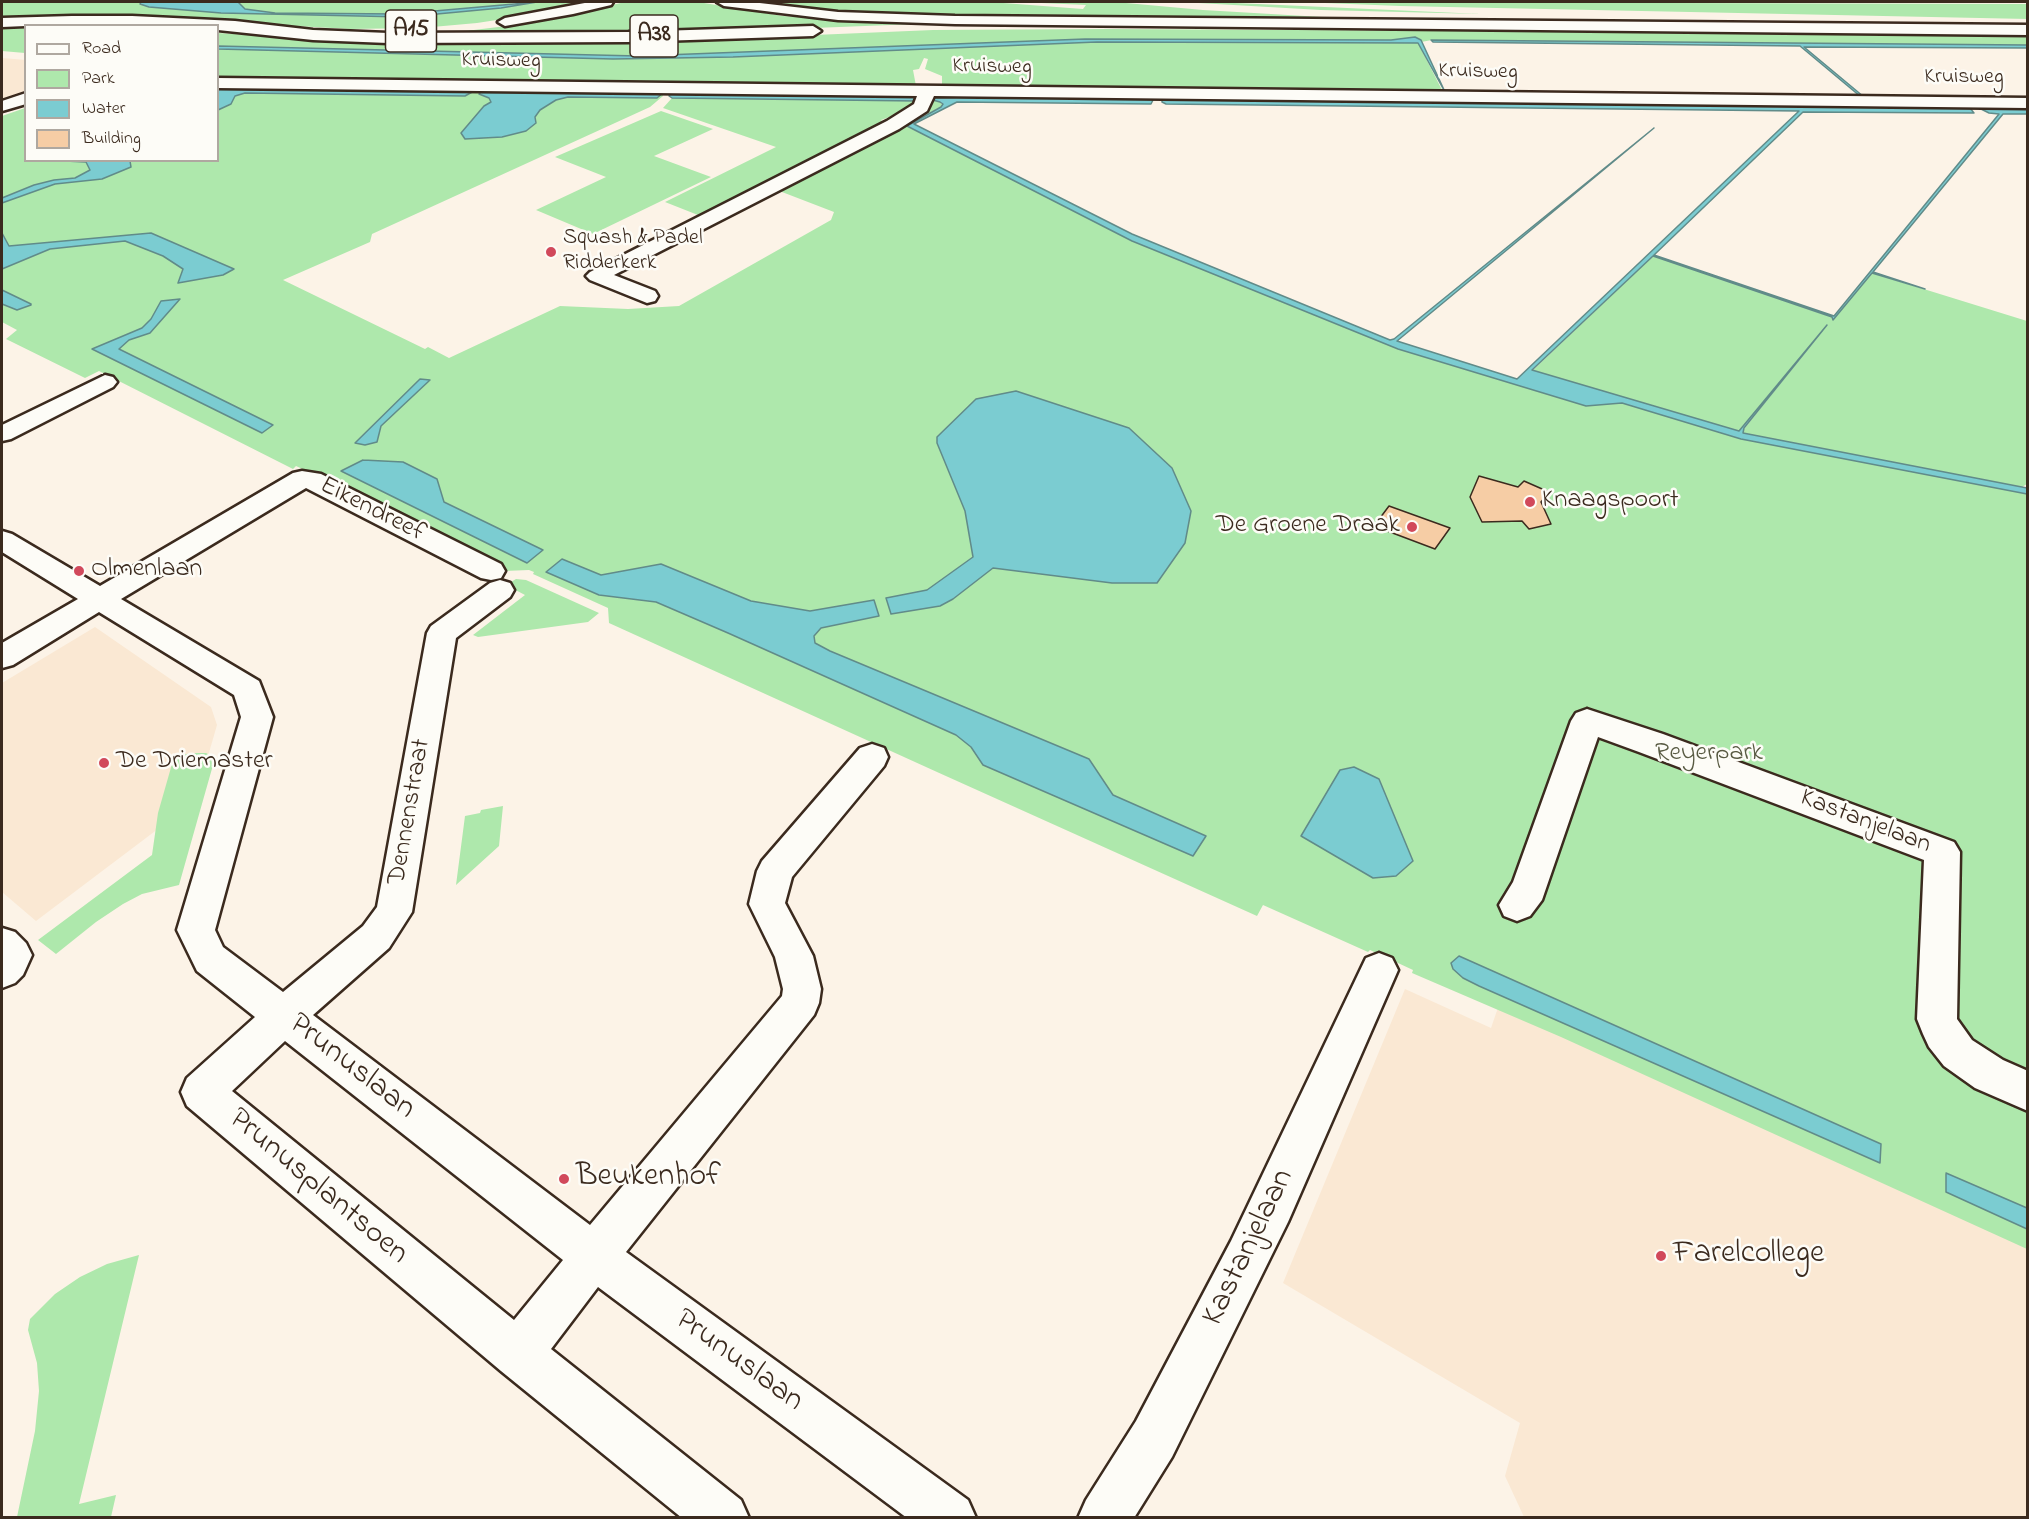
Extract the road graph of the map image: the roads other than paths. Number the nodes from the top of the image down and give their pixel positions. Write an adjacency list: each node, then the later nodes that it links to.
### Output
1 (606, 2): 10 (main road, A15)
2 (724, 2): 6 (main road, A38)
3 (1200, 8): 5 (main road)
4 (1388, 9): 5 (main road)
5 (1665, 20): 8 (main road)
6 (1094, 22): 11 (main road, A38); 12 (main road, A38)
7 (2, 23): 9 (main road, A15)
8 (2028, 23)
9 (186, 24)
10 (219, 25)
11 (219, 26)
12 (2028, 30)
13 (219, 82): 14 (main road, Kruisweg)
14 (926, 95): 16 (main road, Kruisweg); 18 (main road, Kruisweg)
15 (24, 99): 17 (main road)
16 (2028, 103)
17 (2, 106)
18 (647, 296)
19 (105, 382): 20 (main road)
20 (2, 434)
21 (2, 540): 23 (main road, Prunuslaan)
22 (495, 581): 23 (main road, Eikendreef); 30 (main road, Dennenstraat)
23 (99, 599): 24 (main road); 30 (main road, Prunuslaan)
24 (2, 657)
25 (872, 757): 32 (main road)
26 (1517, 905): 31 (main road, Kastanjelaan)
27 (2, 944): 29 (main road)
28 (1379, 970): 36 (main road, Kastanjelaan)
29 (2, 971)
30 (284, 1016): 32 (main road, Prunuslaan); 33 (main road, Prunusplantsoen)
31 (2028, 1092)
32 (594, 1256): 33 (main road); 35 (main road, Prunuslaan)
33 (518, 1354): 34 (main road, Prunusplantsoen)
34 (723, 1518)
35 (950, 1518)
36 (1104, 1518)

